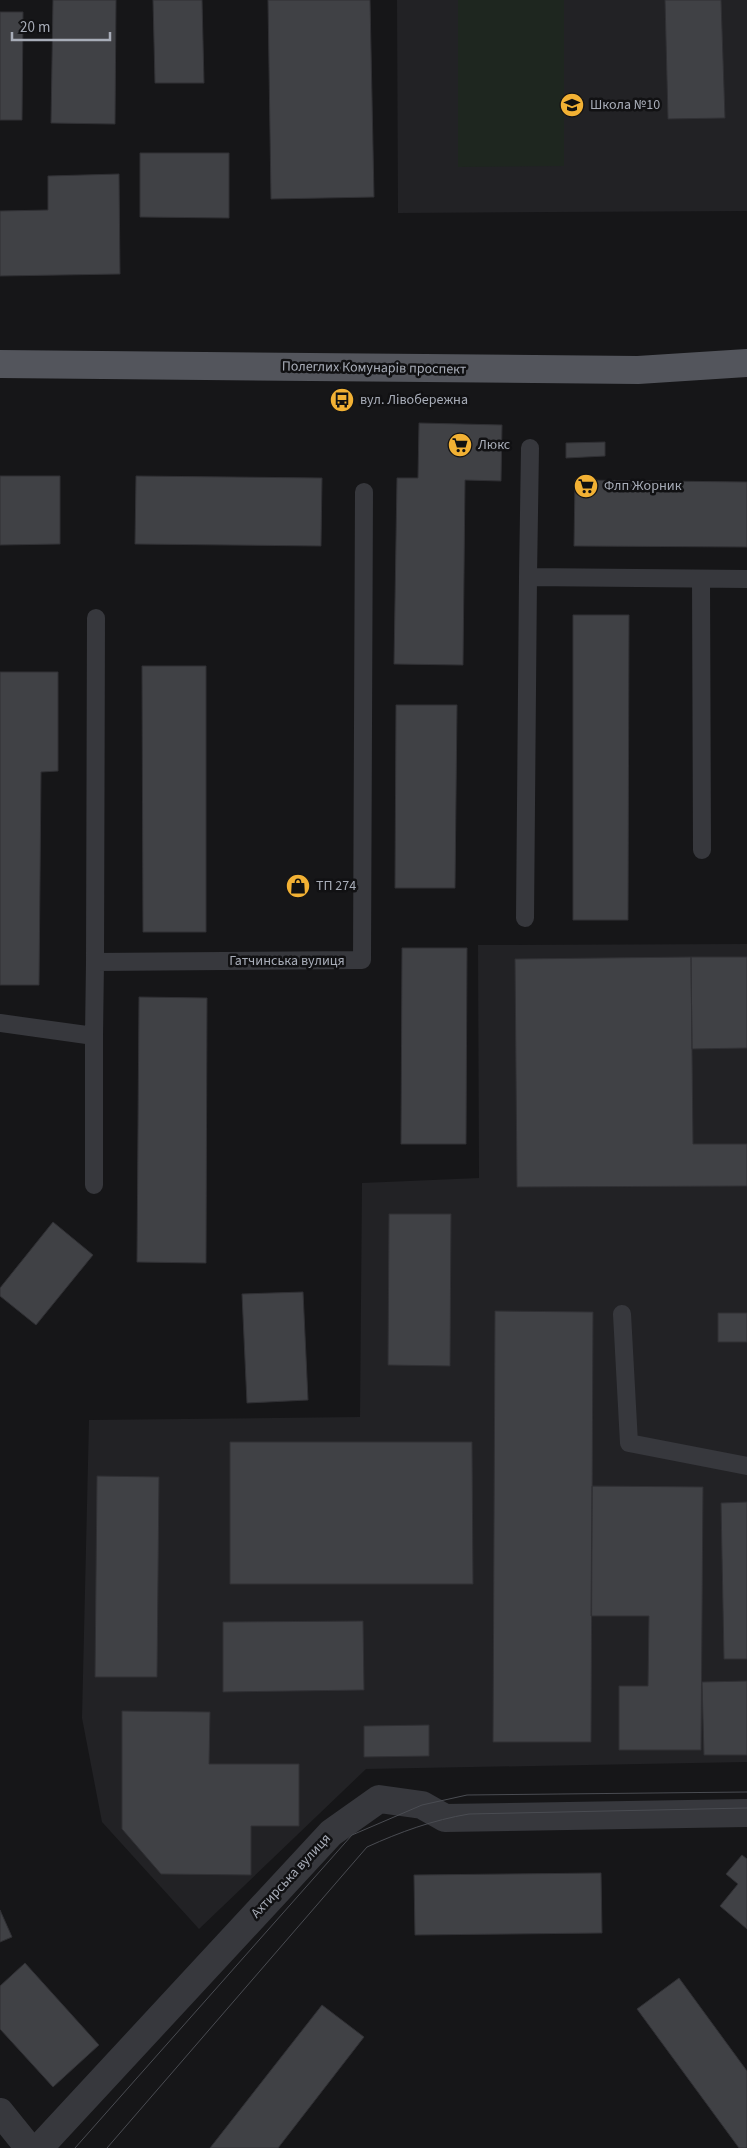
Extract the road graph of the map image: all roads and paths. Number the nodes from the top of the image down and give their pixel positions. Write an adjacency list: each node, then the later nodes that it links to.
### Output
1 (747, 363): 2 (main road, Полеглих Комунарів проспект)
2 (0, 364)
3 (530, 448): 5 (lane)
4 (364, 492): 11 (lane, Гатчинська вулиця)
5 (528, 577): 6 (lane); 10 (lane)
6 (701, 579): 7 (lane); 9 (lane)
7 (747, 579)
8 (96, 618): 11 (lane)
9 (702, 850)
10 (525, 918)
11 (95, 962): 13 (lane)
12 (0, 1023): 13 (lane)
13 (94, 1036): 14 (lane)
14 (94, 1185)
15 (622, 1314): 16 (lane)
16 (747, 1466)
17 (747, 1812): 20 (street, Ахтирська вулиця)
18 (0, 2112): 19 (street)
19 (29, 2148)
20 (39, 2148)

